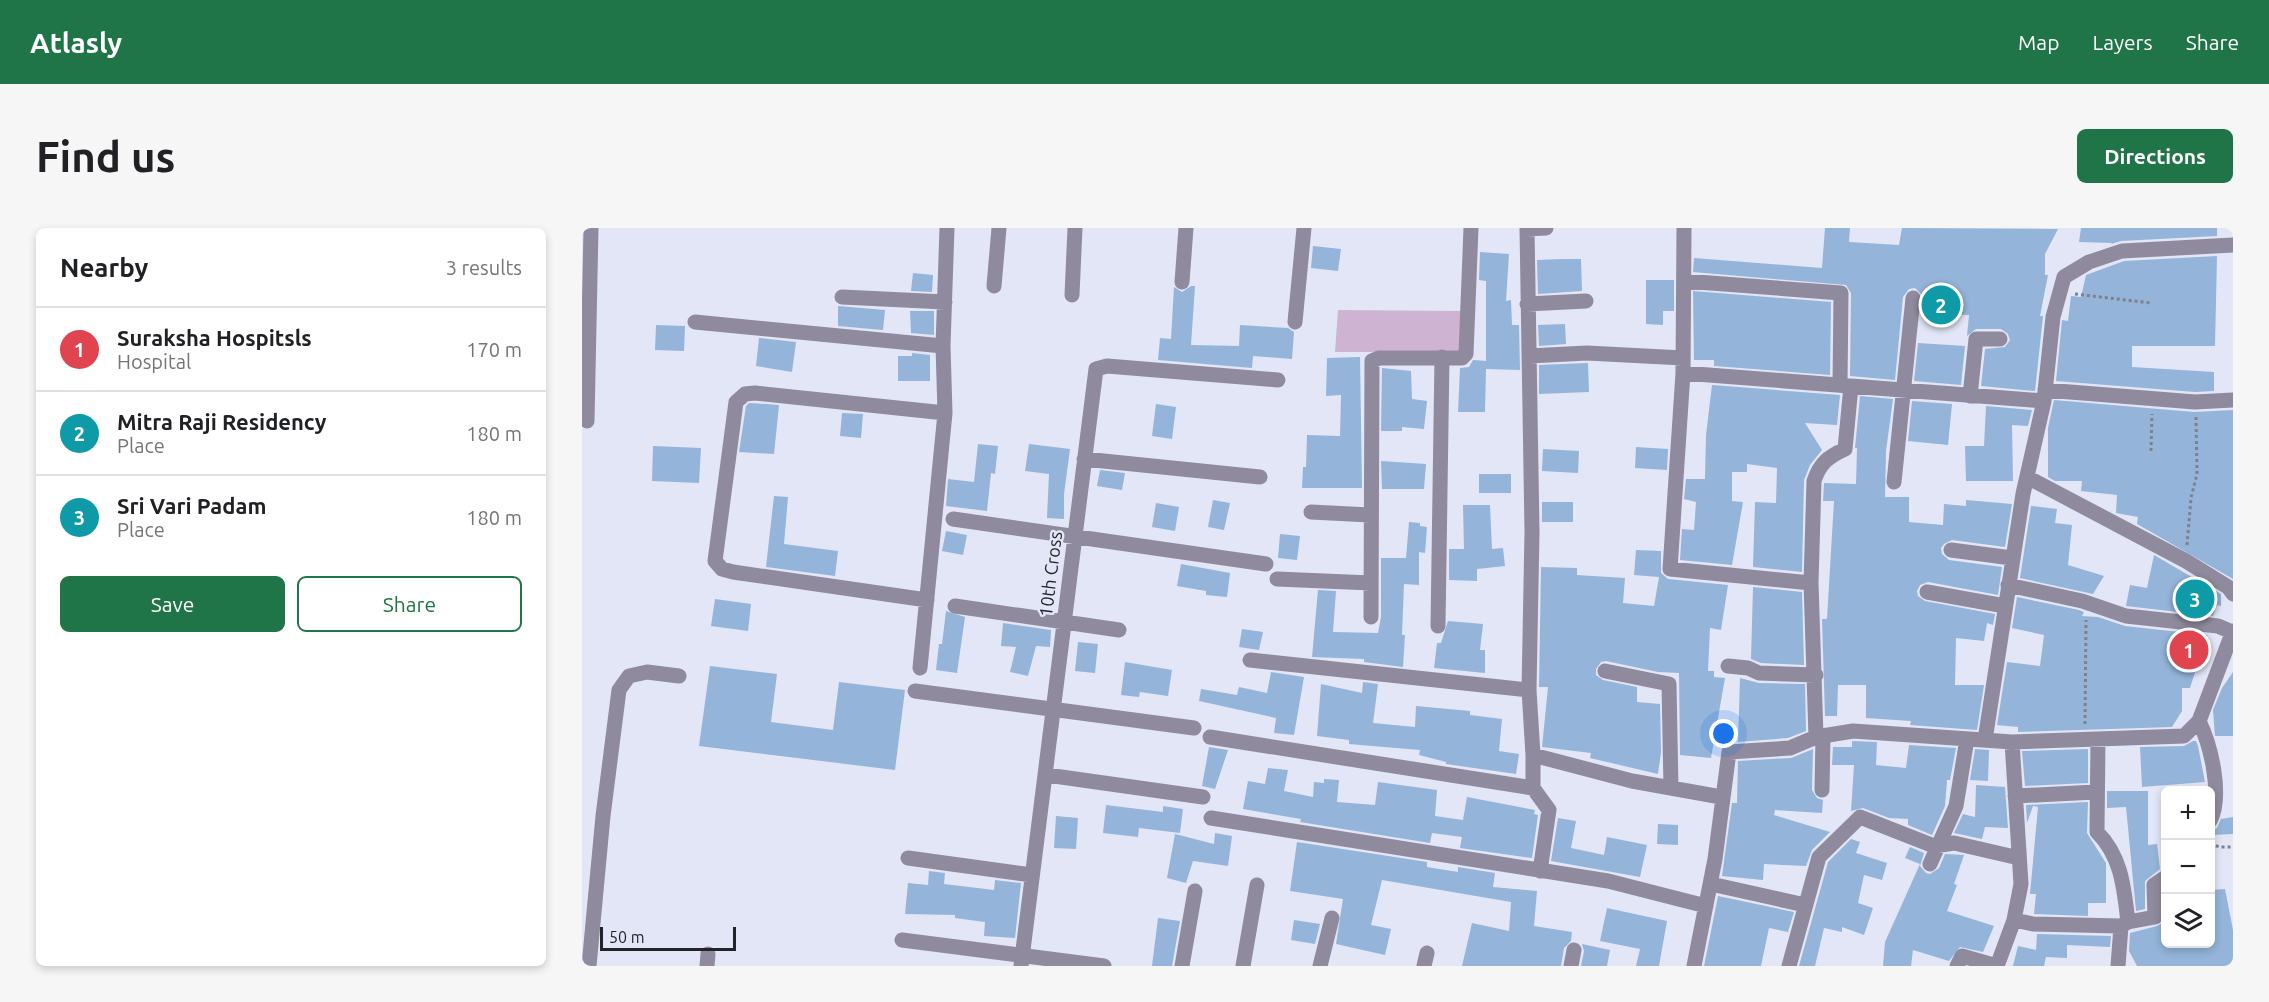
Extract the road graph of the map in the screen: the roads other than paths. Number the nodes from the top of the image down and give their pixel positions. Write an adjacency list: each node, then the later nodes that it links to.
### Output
1 (591, 228): 35 (street)
2 (947, 228): 19 (street)
3 (999, 228): 14 (street)
4 (1075, 228): 15 (street)
5 (1186, 228): 13 (street)
6 (1304, 228): 22 (street)
7 (1471, 228): 26 (street)
8 (1546, 228): 10 (street)
9 (1684, 228): 12 (street)
10 (1527, 229): 20 (street)
11 (2233, 245): 32 (street)
12 (1684, 281): 27 (street); 29 (street)
13 (1182, 282)
14 (994, 286)
15 (1072, 295)
16 (842, 297): 19 (street)
17 (1913, 298): 30 (street)
18 (1586, 301): 20 (street)
19 (945, 302): 24 (street)
20 (1527, 304): 25 (street)
21 (695, 322): 24 (street)
22 (1296, 322)
23 (2000, 339): 31 (street)
24 (943, 346): 34 (street)
25 (1529, 356): 27 (street); 67 (street)
26 (1442, 357): 41 (street); 58 (street)
27 (1683, 366): 29 (street); 49 (street)
28 (1278, 380): 36 (street, 10th Cross)
29 (1845, 386): 30 (street); 49 (street)
30 (1904, 391): 31 (street); 39 (street)
31 (1970, 396): 32 (street)
32 (2044, 396): 33 (street); 38 (street)
33 (2233, 400)
34 (945, 413): 53 (street); 53 (street)
35 (587, 421)
36 (1084, 459): 37 (street); 43 (street, 10th Cross)
37 (1260, 477)
38 (2027, 477): 45 (street); 52 (street)
39 (1894, 482)
40 (1311, 512): 41 (street)
41 (1370, 515): 48 (street)
42 (953, 519): 43 (street)
43 (1074, 535): 46 (street); 57 (street, 10th Cross)
44 (1951, 550): 45 (street)
45 (2013, 558): 50 (street)
46 (1266, 564)
47 (1277, 579): 48 (street)
48 (1371, 583): 56 (street)
49 (1811, 583): 65 (street)
50 (2008, 585): 55 (street); 60 (street)
51 (1927, 592): 55 (street)
52 (2233, 594)
53 (927, 600): 63 (street)
54 (955, 606): 57 (street)
55 (2005, 606): 76 (street)
56 (1371, 617)
57 (1063, 623): 59 (street); 69 (street, 10th Cross)
58 (1438, 626)
59 (1119, 630)
60 (2232, 631): 70 (street)
61 (1250, 660): 67 (street)
62 (1728, 666): 65 (street)
63 (920, 668)
64 (1605, 671): 82 (street)
65 (1816, 675): 72 (street)
66 (680, 676): 107 (street)
67 (1529, 690): 78 (street)
68 (915, 691): 69 (street)
69 (1052, 710): 71 (street); 79 (street, 10th Cross)
70 (2199, 721): 75 (street); 80 (street)
71 (1194, 728)
72 (1820, 736): 74 (street); 83 (street); 87 (street)
73 (1210, 737): 81 (street)
74 (1967, 739): 76 (street); 89 (street)
75 (2092, 739): 77 (street); 84 (street)
76 (1985, 740): 77 (street)
77 (2013, 742): 85 (street)
78 (1533, 755): 81 (street); 82 (street)
79 (1047, 775): 86 (street); 94 (street, 10th Cross)
80 (2214, 786)
81 (1533, 788): 93 (street)
82 (1671, 788): 87 (street)
83 (1822, 790)
84 (2096, 792): 85 (street); 103 (street)
85 (2015, 796): 91 (street)
86 (1203, 797)
87 (1721, 797): 96 (street)
88 (1211, 818): 93 (street)
89 (1938, 846): 91 (street); 92 (street); 99 (street)
90 (908, 858): 94 (street)
91 (2019, 858): 102 (street)
92 (1930, 864)
93 (1540, 871): 100 (street)
94 (1032, 875): 106 (street, 10th Cross)
95 (2161, 880): 103 (street)
96 (1710, 884): 99 (street); 100 (street)
97 (1257, 885): 110 (street)
98 (1195, 891): 109 (street)
99 (1805, 905): 114 (street)
100 (1706, 906): 113 (street)
101 (1332, 918): 111 (street)
102 (2014, 920): 103 (street); 115 (street)
103 (2124, 924): 116 (street)
104 (902, 940): 106 (street)
105 (1574, 950): 112 (street)
106 (1022, 961): 108 (street)
107 (589, 966)
108 (1104, 966)
109 (1182, 966)
110 (1243, 966)
111 (1320, 966)
112 (1571, 966)
113 (1694, 966)
114 (1789, 966)
115 (1958, 966)
116 (2118, 966)

